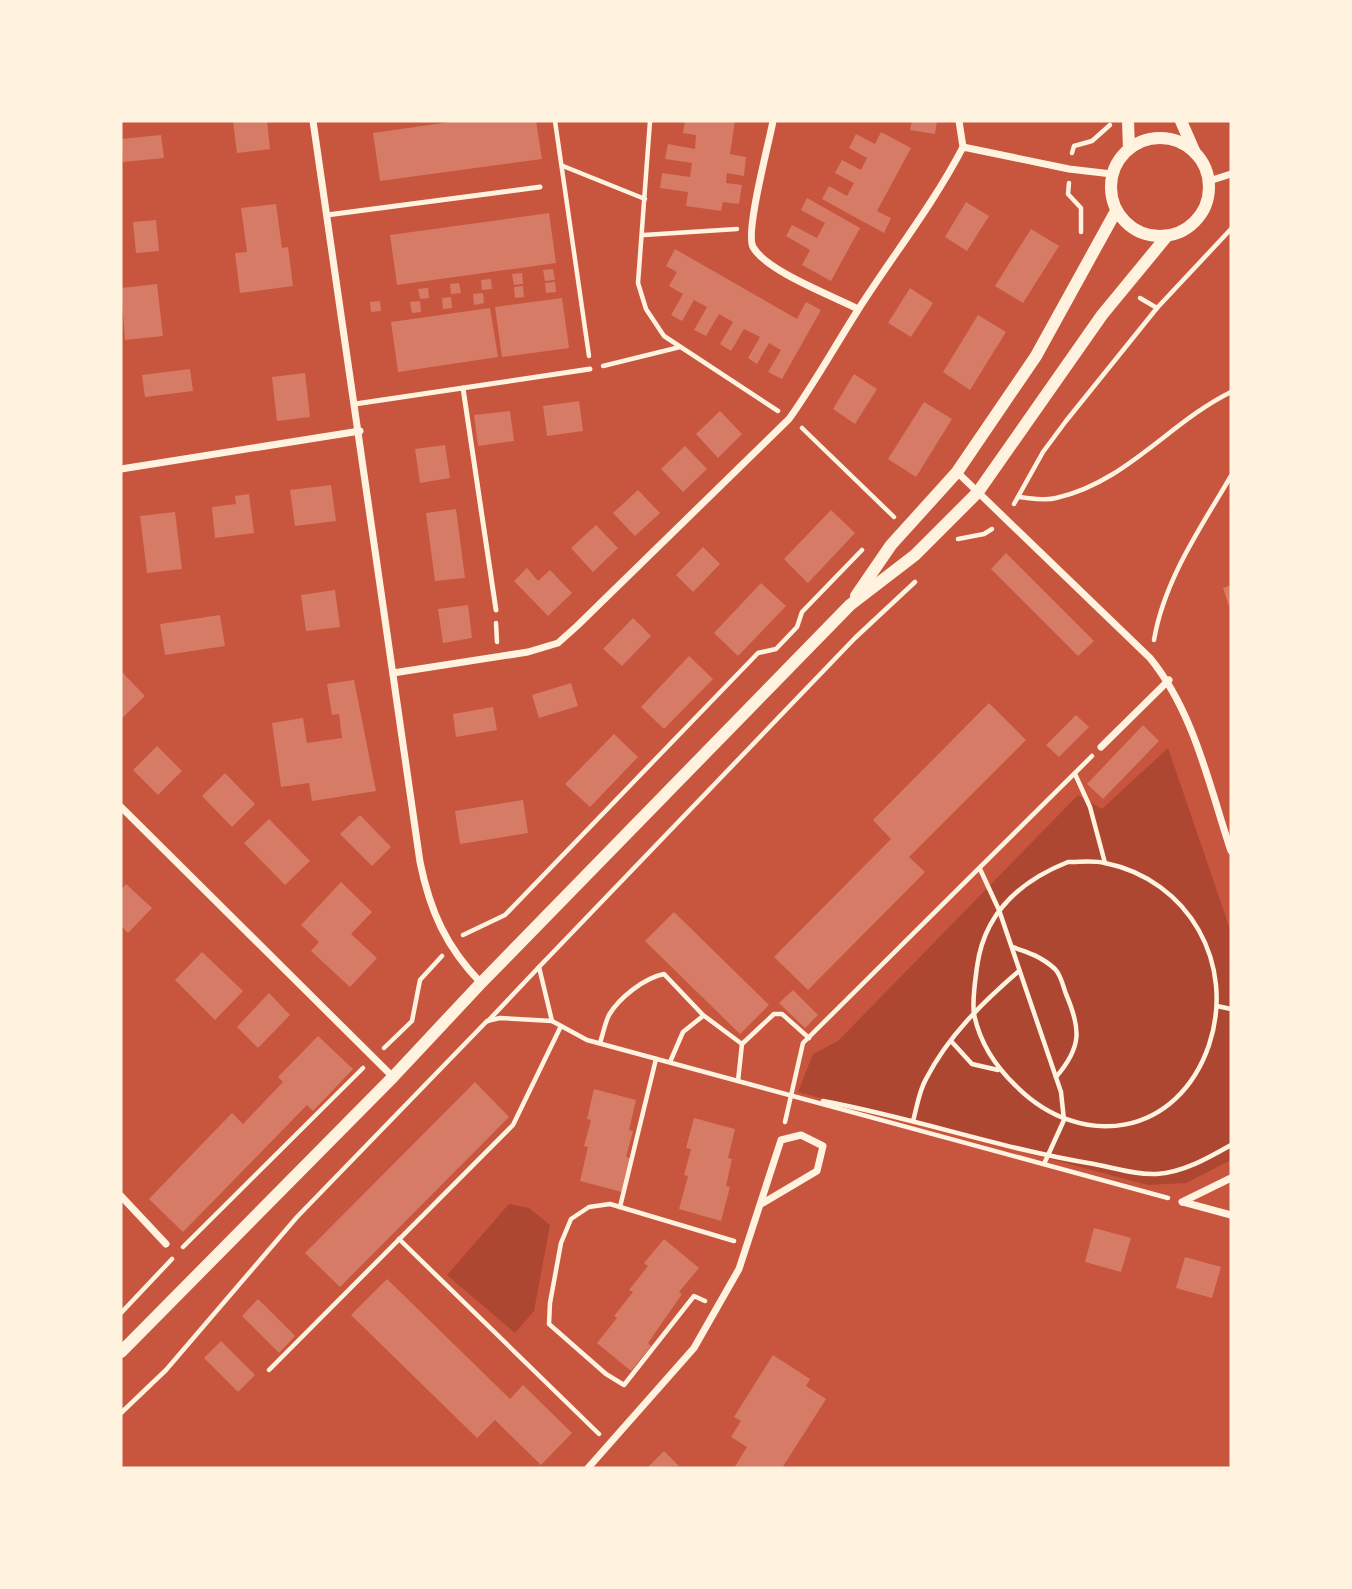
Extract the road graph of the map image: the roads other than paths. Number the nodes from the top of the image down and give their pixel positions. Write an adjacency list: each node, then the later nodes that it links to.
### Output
1 (313, 121): 14 (street)
2 (773, 121): 16 (street)
3 (959, 121): 6 (street)
4 (1128, 121): 7 (street)
5 (1181, 121): 8 (street)
6 (963, 147): 9 (street); 16 (street)
7 (1129, 149): 8 (street); 9 (street)
8 (1195, 153): 11 (street)
9 (1112, 174): 13 (street)
10 (1231, 174): 11 (street)
11 (1209, 181): 15 (street)
12 (540, 187): 14 (lane)
13 (1116, 211): 15 (street); 22 (street)
14 (327, 215): 19 (street)
15 (1167, 236): 23 (street)
16 (858, 309): 26 (street)
17 (590, 369): 18 (lane)
18 (463, 388): 19 (lane); 25 (lane)
19 (355, 404): 20 (street)
20 (359, 432): 21 (street); 26 (street)
21 (121, 469)
22 (957, 472): 23 (street); 24 (street)
23 (978, 492): 24 (street); 27 (street)
24 (850, 605): 31 (street)
25 (496, 610)
26 (393, 673): 31 (street)
27 (1169, 680): 28 (street); 30 (street)
28 (1101, 747)
29 (121, 807): 32 (street)
30 (1231, 851)
31 (481, 983): 32 (street)
32 (394, 1077): 38 (street)
33 (1231, 1178): 36 (street)
34 (121, 1196): 37 (street)
35 (763, 1203): 35 (street); 39 (street)
36 (1231, 1215)
37 (166, 1244)
38 (121, 1352)
39 (588, 1468)

